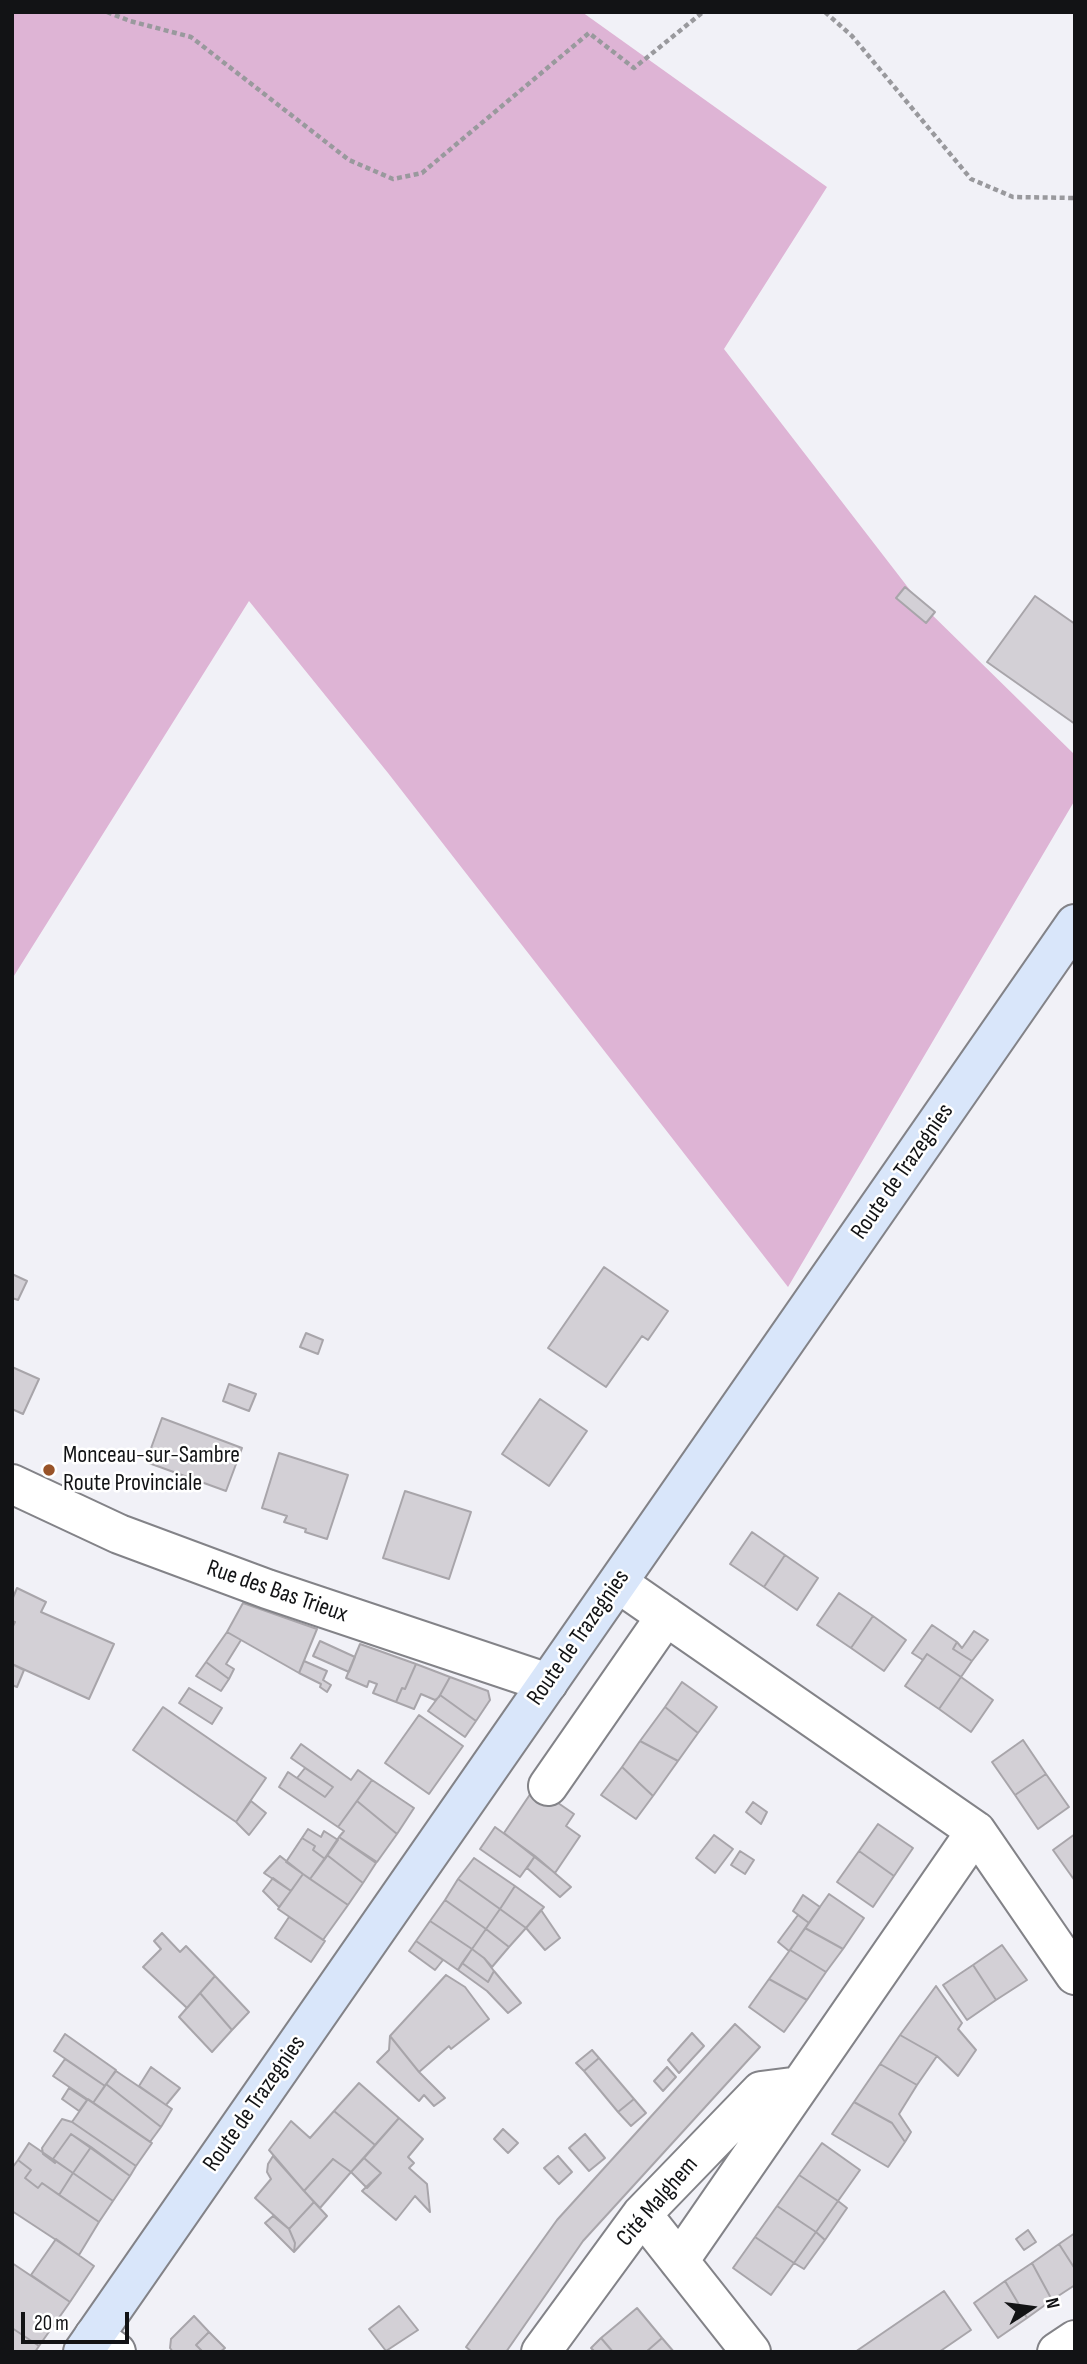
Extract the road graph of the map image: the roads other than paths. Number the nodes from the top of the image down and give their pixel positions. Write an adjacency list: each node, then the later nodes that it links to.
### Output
1 (1075, 924): 3 (main road, Route de Trazegnies)
2 (12, 1484): 5 (street, Rue des Bas Trieux)
3 (618, 1583): 4 (street); 5 (main road, Route de Trazegnies)
4 (666, 1616): 6 (street); 7 (street)
5 (548, 1683): 13 (main road, Route de Trazegnies)
6 (548, 1786)
7 (976, 1831): 8 (street); 9 (street, Cité Malghem)
8 (1075, 1975)
9 (800, 2086): 10 (street, Cité Malghem); 11 (street, Cité Malghem)
10 (642, 2214): 11 (street); 14 (street, Cité Malghem)
11 (680, 2262): 15 (street)
12 (1075, 2340): 16 (street)
13 (97, 2347)
14 (541, 2352)
15 (751, 2352)
16 (1058, 2352)

